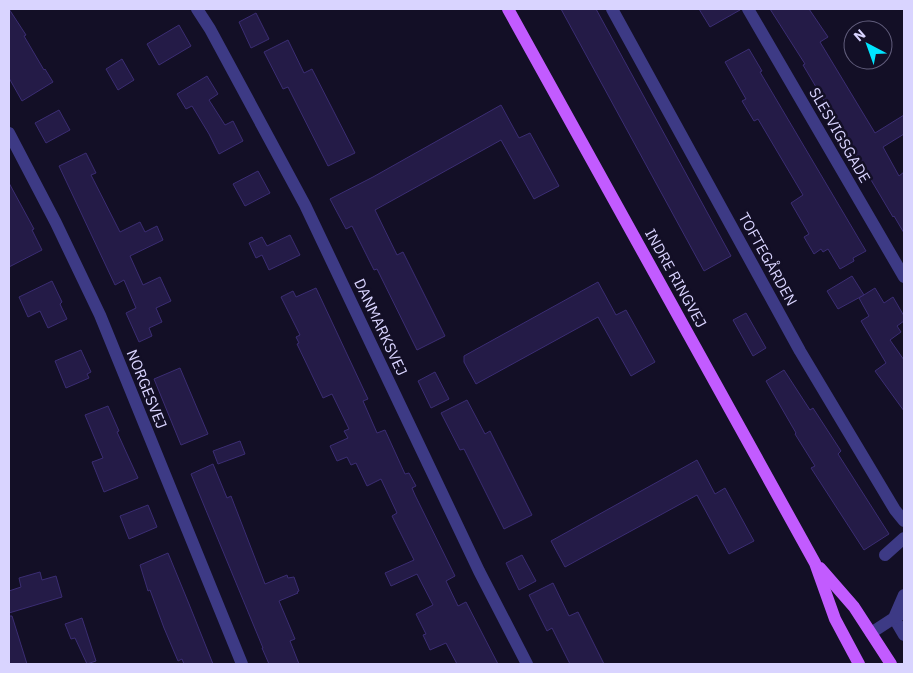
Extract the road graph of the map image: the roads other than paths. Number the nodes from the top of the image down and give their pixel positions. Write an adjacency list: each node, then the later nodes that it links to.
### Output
1 (197, 9): 16 (street, DANMARKSVEJ)
2 (508, 9): 10 (main road, INDRE RINGVEJ)
3 (612, 9): 7 (street, TOFTEGÅRDEN)
4 (748, 9): 6 (street, SLESVIGSGADE)
5 (9, 133): 15 (street, NORGESVEJ)
6 (904, 277)
7 (904, 521)
8 (904, 538): 9 (street)
9 (885, 555)
10 (815, 563): 13 (main road, INDRE RINGVEJ); 17 (main road, INDRE RINGVEJ)
11 (904, 595): 12 (street)
12 (899, 615): 13 (street); 14 (street)
13 (871, 633): 18 (main road, INDRE RINGVEJ)
14 (904, 635)
15 (242, 664)
16 (527, 664)
17 (859, 664)
18 (890, 664)

